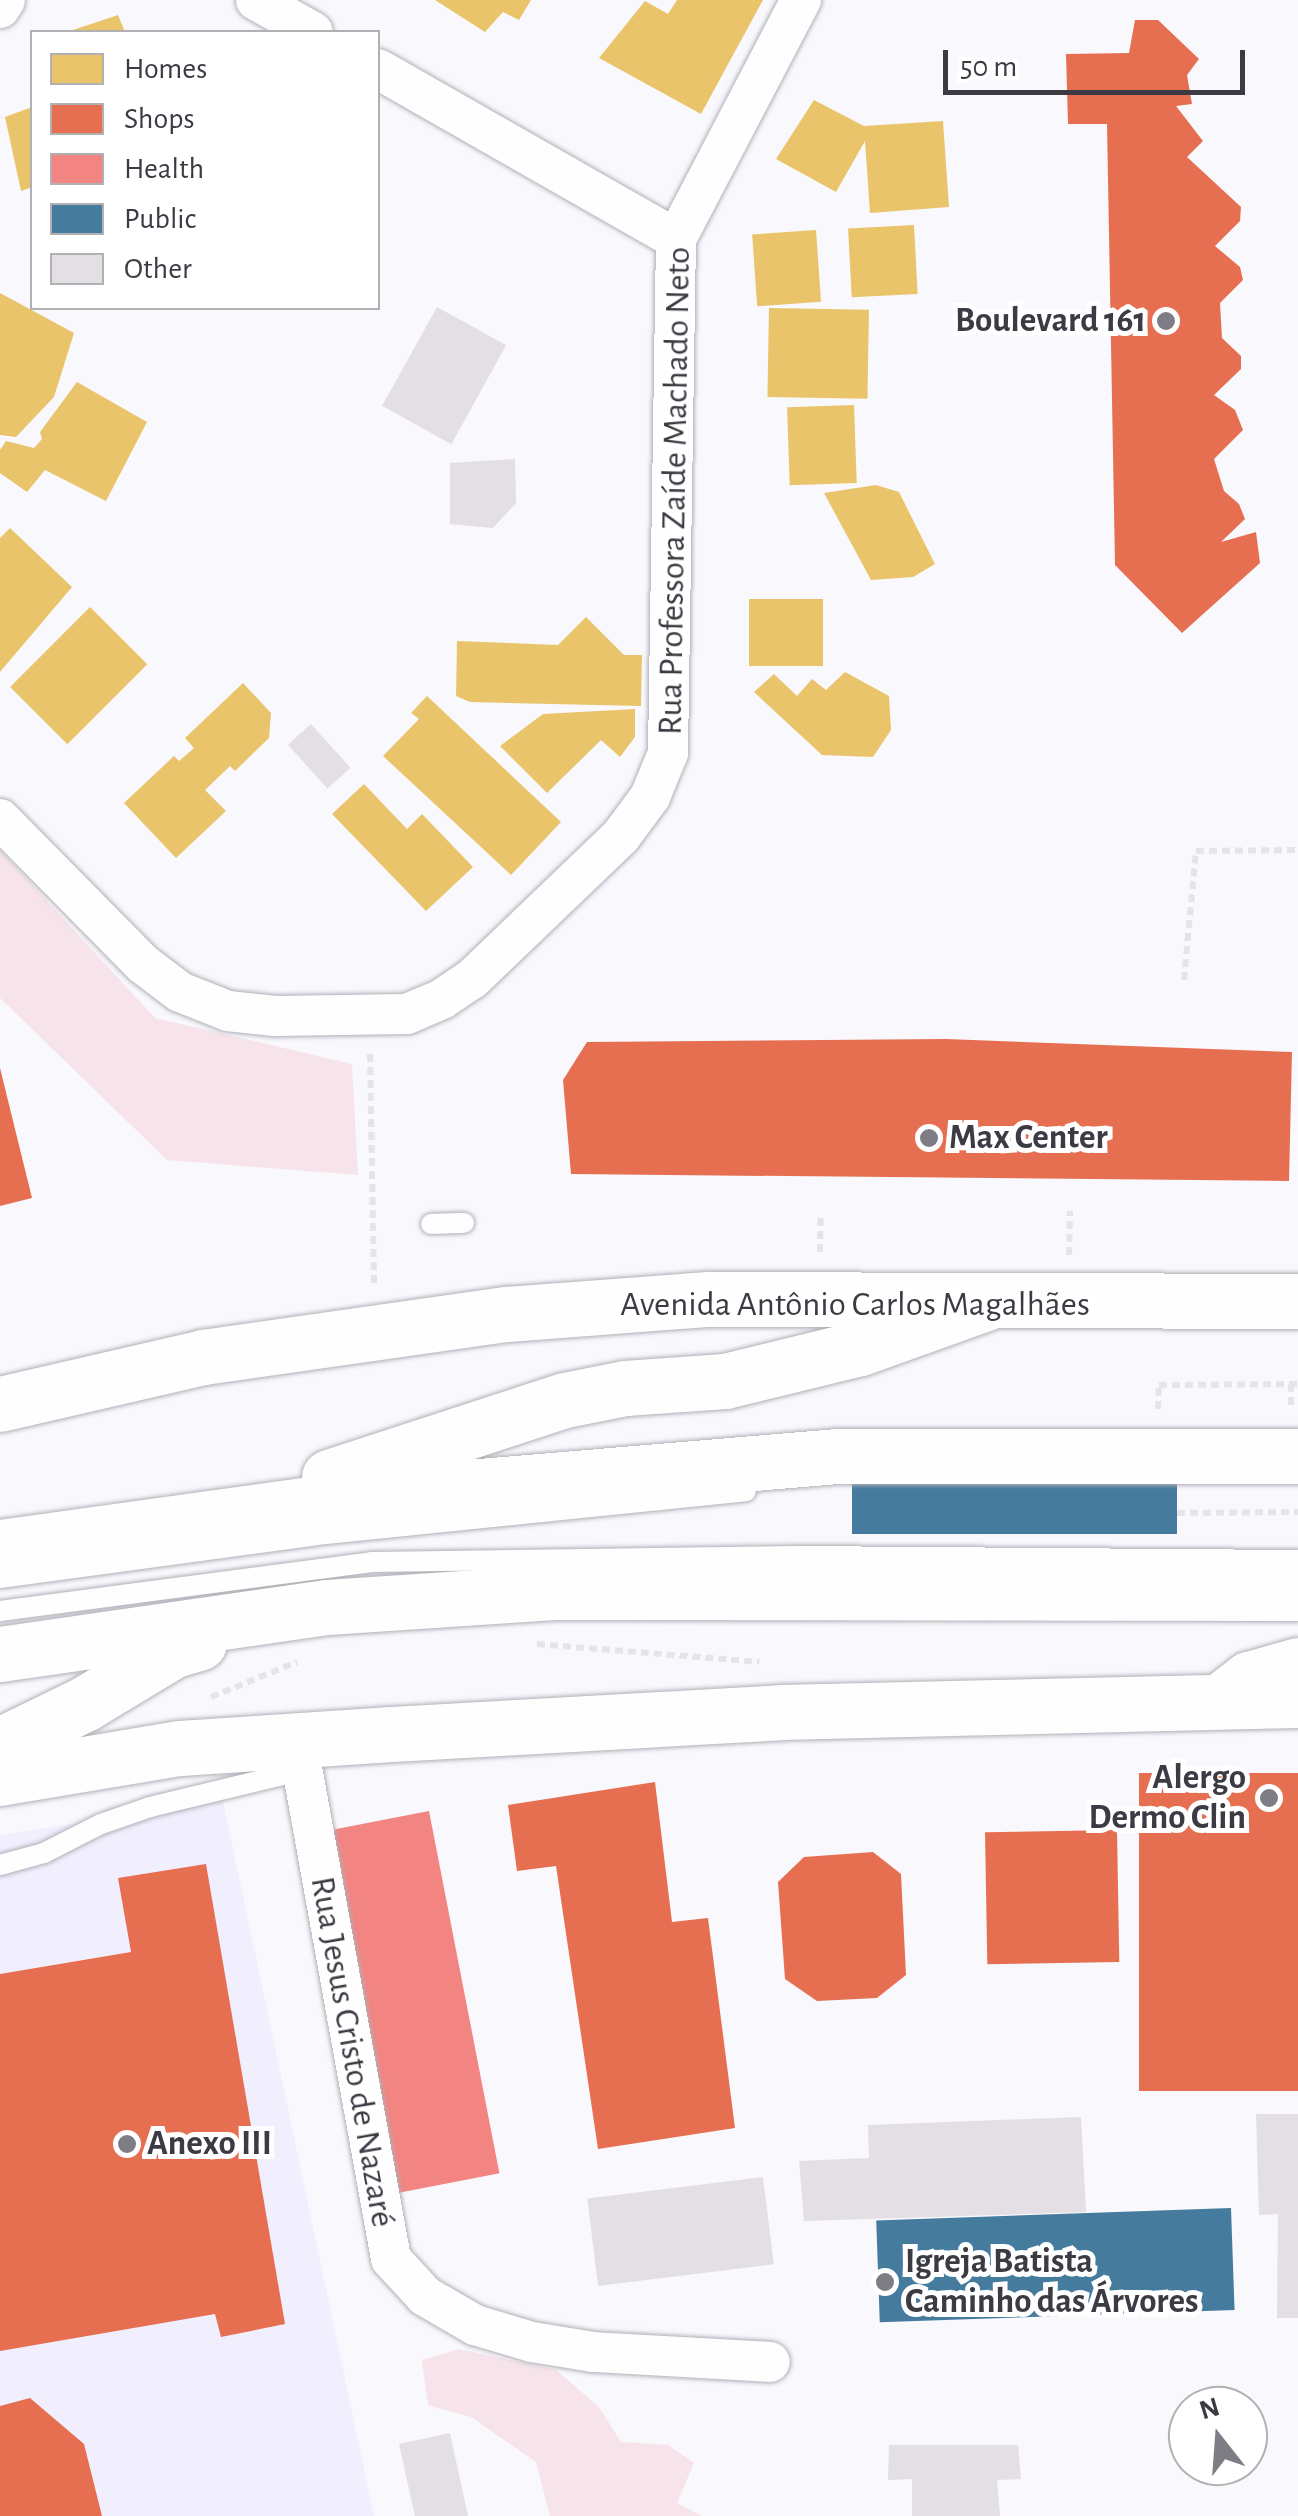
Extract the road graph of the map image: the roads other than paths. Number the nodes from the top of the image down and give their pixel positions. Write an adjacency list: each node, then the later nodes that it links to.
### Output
1 (5, 0): 4 (street)
2 (256, 0): 5 (street)
3 (801, 0): 7 (street, Rua Professora Zaíde Machado Neto)
4 (0, 8)
5 (309, 30)
6 (380, 70): 7 (street)
7 (676, 239): 8 (street, Rua Professora Zaíde Machado Neto)
8 (0, 819)
9 (464, 1223): 10 (lane)
10 (431, 1224)
11 (1298, 1301): 12 (main road, Avenida Antônio Carlos Magalhães)
12 (986, 1303): 13 (main road, Avenida Antônio Carlos Magalhães); 16 (main road)
13 (0, 1404)
14 (1289, 1432): 16 (main road)
15 (764, 1489): 19 (lane)
16 (212, 1515): 17 (main road)
17 (0, 1547)
18 (1298, 1560): 22 (lane)
19 (0, 1578)
20 (1298, 1592): 21 (main road)
21 (327, 1607): 23 (main road); 27 (main road)
22 (0, 1611)
23 (0, 1654)
24 (1298, 1665): 25 (main road)
25 (1223, 1700): 26 (main road); 28 (main road)
26 (1298, 1700)
27 (0, 1744)
28 (314, 1758): 29 (main road); 30 (lane); 31 (street, Rua Jesus Cristo de Nazaré)
29 (0, 1778)
30 (0, 1865)
31 (770, 2362)

